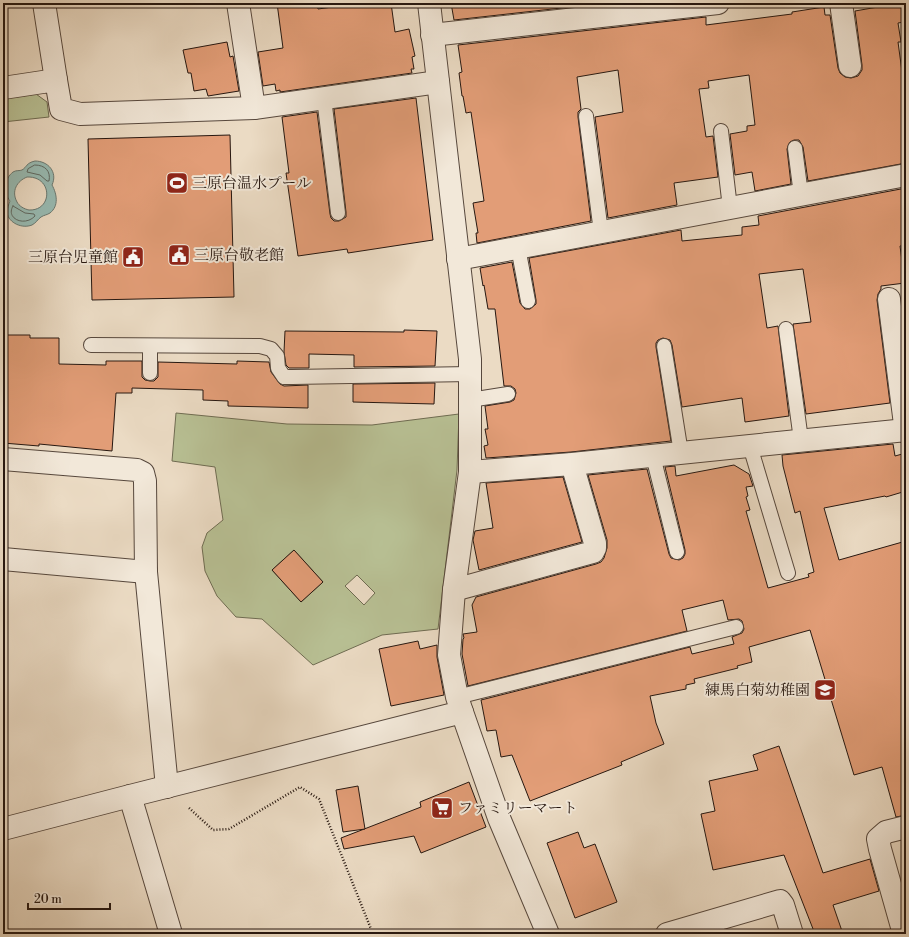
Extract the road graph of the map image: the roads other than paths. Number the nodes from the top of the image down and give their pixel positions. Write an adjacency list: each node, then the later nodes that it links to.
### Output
1 (44, 3): 8 (street)
2 (238, 3): 12 (street)
3 (429, 3): 6 (street)
4 (718, 3): 6 (street)
5 (842, 3): 7 (street)
6 (432, 35): 9 (street)
7 (850, 66)
8 (56, 80): 10 (street); 12 (street)
9 (438, 82): 11 (street); 22 (street)
10 (3, 88)
11 (324, 98): 12 (street); 19 (lane)
12 (254, 108)
13 (586, 116): 20 (lane)
14 (721, 131): 18 (lane)
15 (795, 148): 17 (lane)
16 (906, 175): 17 (street)
17 (801, 195): 18 (street)
18 (730, 208): 20 (street)
19 (338, 213)
20 (601, 232): 21 (street)
21 (518, 247): 22 (street); 24 (lane)
22 (458, 259): 30 (street)
23 (889, 299): 33 (street)
24 (528, 301)
25 (786, 329): 34 (lane)
26 (91, 345): 27 (lane)
27 (150, 346): 29 (lane); 30 (lane)
28 (664, 346): 36 (lane)
29 (150, 373)
30 (470, 374): 32 (street)
31 (508, 394): 32 (lane)
32 (470, 400): 40 (street)
33 (906, 431): 34 (street)
34 (801, 440): 35 (street)
35 (750, 446): 36 (street); 44 (lane)
36 (681, 453): 37 (street)
37 (653, 456): 39 (street); 41 (lane)
38 (3, 459): 43 (street)
39 (572, 464): 40 (street); 45 (street)
40 (470, 472): 45 (street)
41 (677, 552)
42 (3, 559): 43 (street)
43 (146, 572): 48 (street)
44 (788, 573)
45 (454, 590): 47 (street)
46 (736, 627): 47 (lane)
47 (460, 705): 48 (street); 53 (street)
48 (167, 787): 49 (street)
49 (130, 796): 51 (street); 52 (street)
50 (906, 827): 56 (street)
51 (3, 829)
52 (171, 934)
53 (548, 934)
54 (666, 934): 55 (street)
55 (792, 934)
56 (904, 934)

